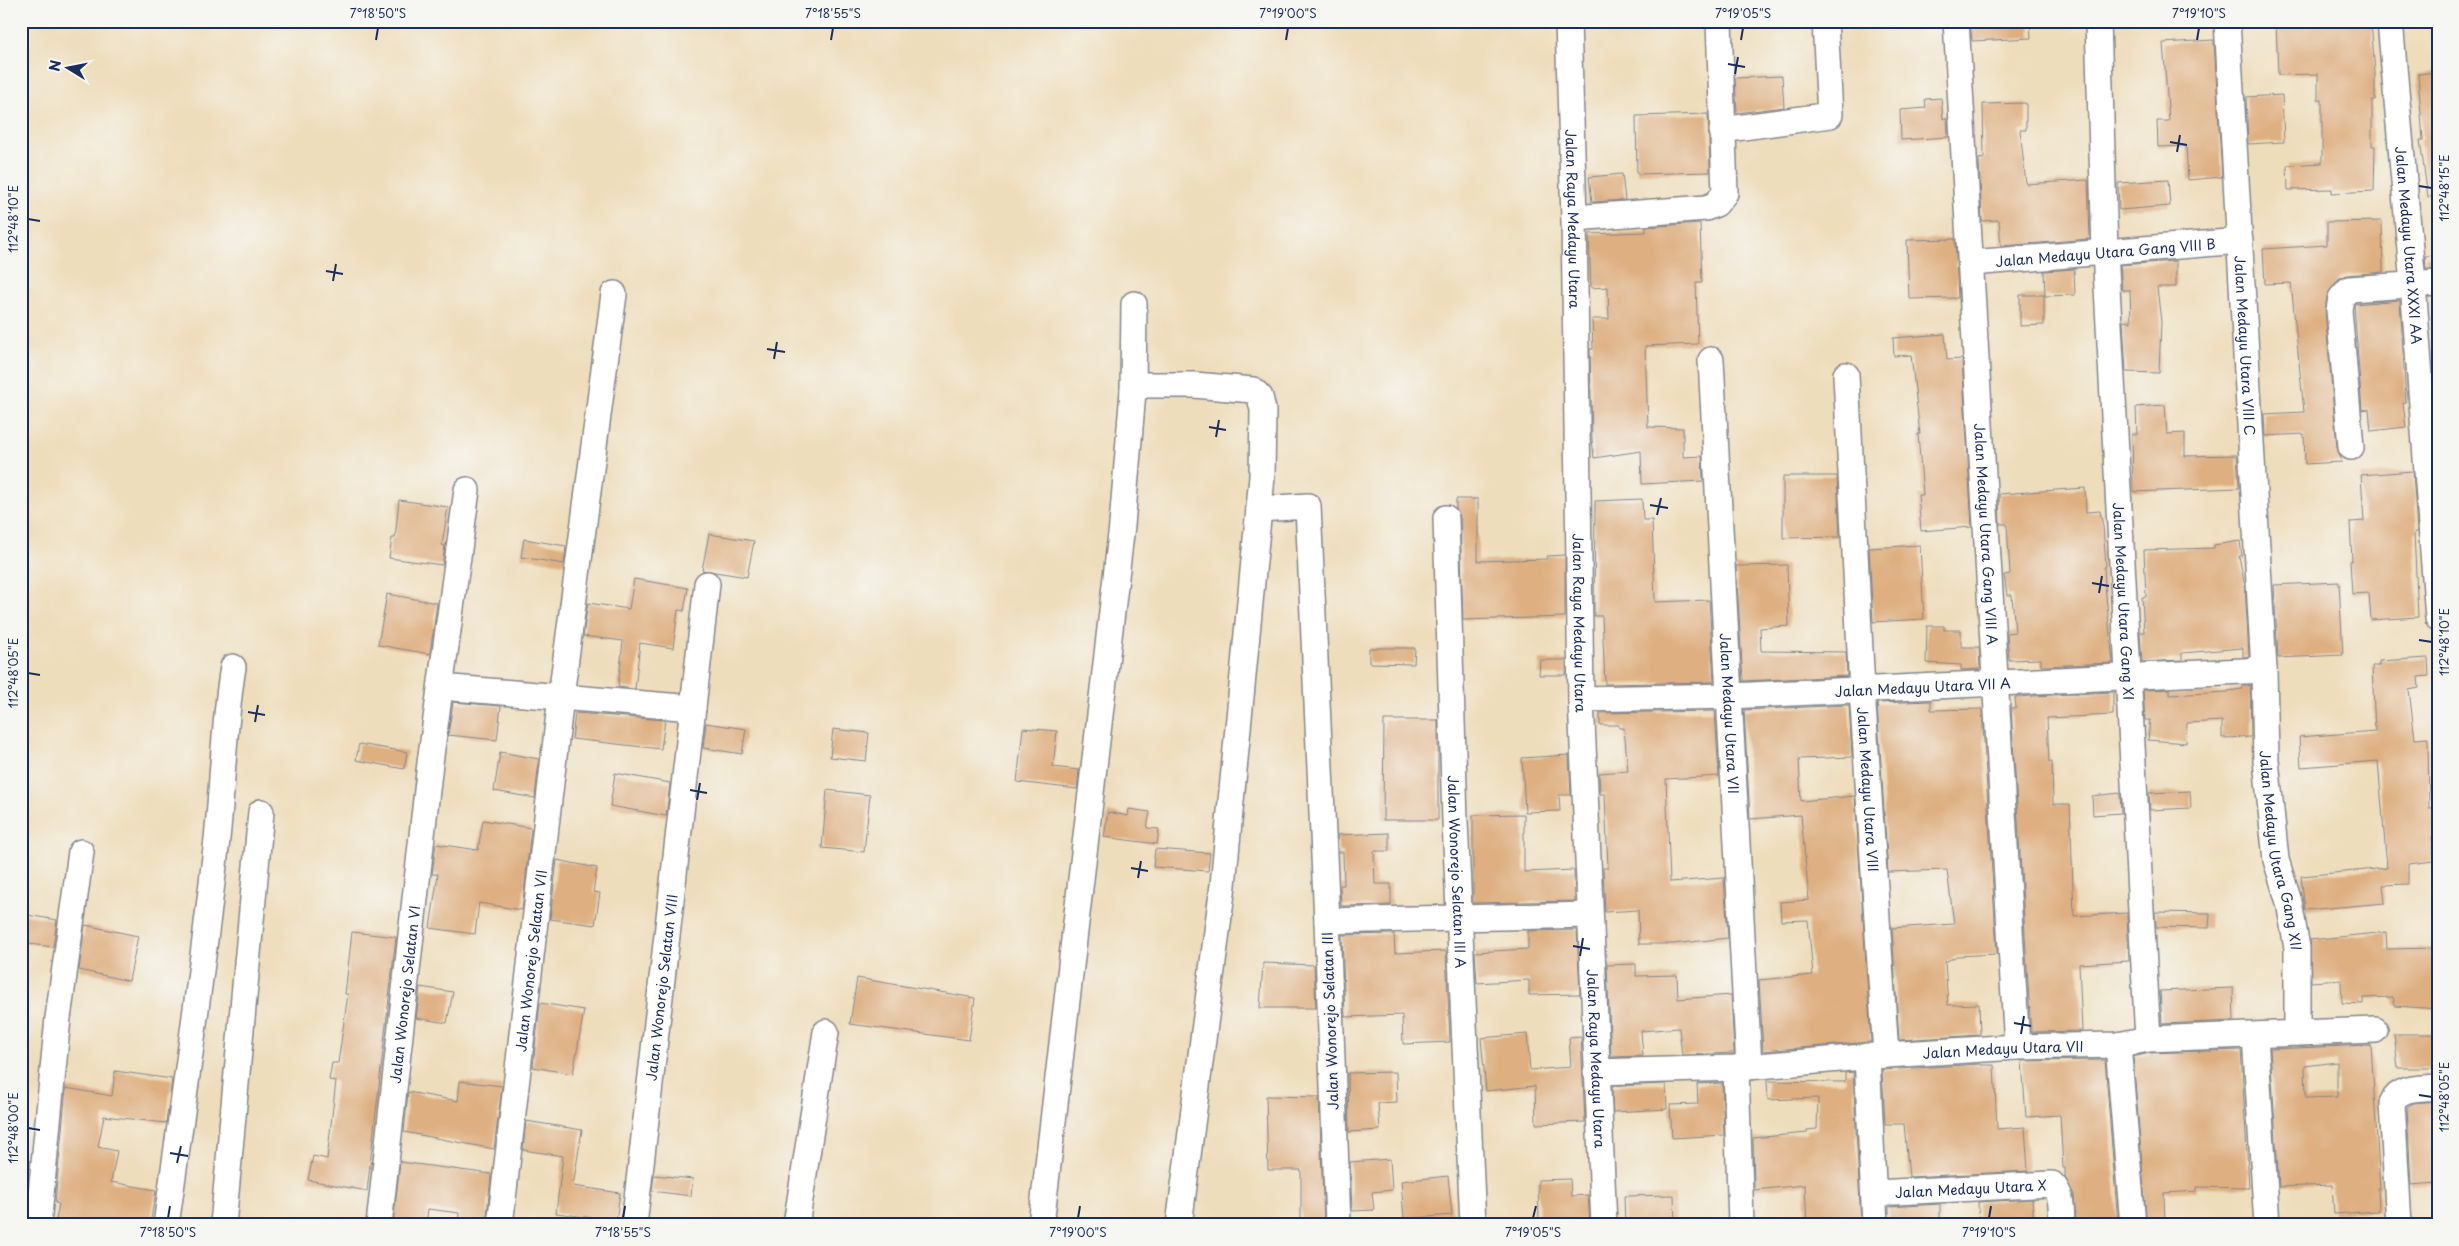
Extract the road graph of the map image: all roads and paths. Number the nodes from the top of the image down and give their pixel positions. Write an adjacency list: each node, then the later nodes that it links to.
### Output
1 (1568, 21): 9 (street, Jalan Raya Medayu Utara)
2 (1719, 21): 8 (street)
3 (1825, 21): 8 (street)
4 (1956, 21): 12 (street, Jalan Medayu Utara Gang VIII A)
5 (2098, 21): 11 (street, Jalan Medayu Utara Gang XI)
6 (2227, 21): 10 (street, Jalan Medayu Utara VIII C)
7 (2390, 21): 13 (street, Jalan Medayu Utara XXXI AA)
8 (1722, 130): 9 (street)
9 (1574, 218): 33 (street, Jalan Raya Medayu Utara)
10 (2240, 241): 11 (street, Jalan Medayu Utara Gang VIII B); 26 (street, Jalan Medayu Utara VIII C)
11 (2105, 251): 12 (street, Jalan Medayu Utara Gang VIII B); 27 (street, Jalan Medayu Utara Gang XI)
12 (1971, 263): 28 (street, Jalan Medayu Utara Gang VIII A)
13 (2426, 284): 19 (street); 24 (street, Jalan Medayu Utara XXXI AA)
14 (614, 294): 31 (street, Jalan Wonorejo Selatan VII)
15 (1134, 304): 18 (street)
16 (1712, 360): 32 (street, Jalan Medayu Utara VII)
17 (1846, 375): 30 (street, Jalan Medayu Utara VIII)
18 (1133, 391): 21 (street); 60 (street)
19 (2351, 447)
20 (467, 490): 29 (street, Jalan Wonorejo Selatan VI)
21 (1259, 509): 39 (street); 52 (street)
22 (1446, 518): 38 (street, Jalan Wonorejo Selatan III A)
23 (707, 584): 34 (street, Jalan Wonorejo Selatan VIII)
24 (2438, 618)
25 (233, 667): 54 (street)
26 (2264, 670): 27 (street, Jalan Medayu Utara VII A); 42 (street, Jalan Medayu Utara Gang XII)
27 (2127, 676): 28 (street, Jalan Medayu Utara VII A); 44 (street, Jalan Medayu Utara Gang XI)
28 (1996, 681): 30 (street, Jalan Medayu Utara VII A); 46 (street, Jalan Medayu Utara Gang VIII A)
29 (441, 687): 31 (street); 56 (street, Jalan Wonorejo Selatan VI)
30 (1862, 690): 32 (street, Jalan Medayu Utara VII A); 47 (street, Jalan Medayu Utara VIII)
31 (561, 696): 34 (street); 57 (street, Jalan Wonorejo Selatan VII)
32 (1731, 696): 33 (street, Jalan Medayu Utara VII A); 48 (street, Jalan Medayu Utara VII)
33 (1581, 699): 37 (street, Jalan Raya Medayu Utara)
34 (693, 708): 58 (street, Jalan Wonorejo Selatan VIII)
35 (261, 812): 55 (street)
36 (81, 852): 53 (street)
37 (1590, 915): 38 (street, Jalan Wonorejo Selatan III); 49 (street, Jalan Raya Medayu Utara)
38 (1460, 918): 39 (street, Jalan Wonorejo Selatan III); 62 (street, Jalan Wonorejo Selatan III A)
39 (1327, 921): 61 (street, Jalan Wonorejo Selatan III)
40 (2374, 1030): 42 (street, Jalan Medayu Utara VII)
41 (826, 1032): 59 (street)
42 (2297, 1033): 43 (street, Jalan Medayu Utara VII)
43 (2255, 1036): 44 (street, Jalan Medayu Utara VII); 68 (street)
44 (2148, 1040): 45 (street, Jalan Medayu Utara VII)
45 (2118, 1045): 46 (street, Jalan Medayu Utara VII); 67 (street)
46 (2017, 1046): 47 (street, Jalan Medayu Utara VII)
47 (1876, 1056): 48 (street, Jalan Medayu Utara VII); 51 (street, Jalan Medayu Utara VIII)
48 (1743, 1067): 49 (street, Jalan Medayu Utara VII); 64 (street, Jalan Medayu Utara VII)
49 (1596, 1072): 63 (street, Jalan Raya Medayu Utara)
50 (2438, 1087): 69 (street)
51 (1875, 1193): 65 (street, Jalan Medayu Utara VIII); 66 (street, Jalan Medayu Utara X)
52 (1180, 1222)
53 (38, 1225)
54 (166, 1225)
55 (223, 1225)
56 (379, 1225)
57 (500, 1225)
58 (634, 1225)
59 (796, 1225)
60 (1041, 1225)
61 (1338, 1225)
62 (1473, 1225)
63 (1604, 1225)
64 (1741, 1225)
65 (1875, 1225)
66 (2062, 1225)
67 (2133, 1225)
68 (2267, 1225)
69 (2399, 1225)

